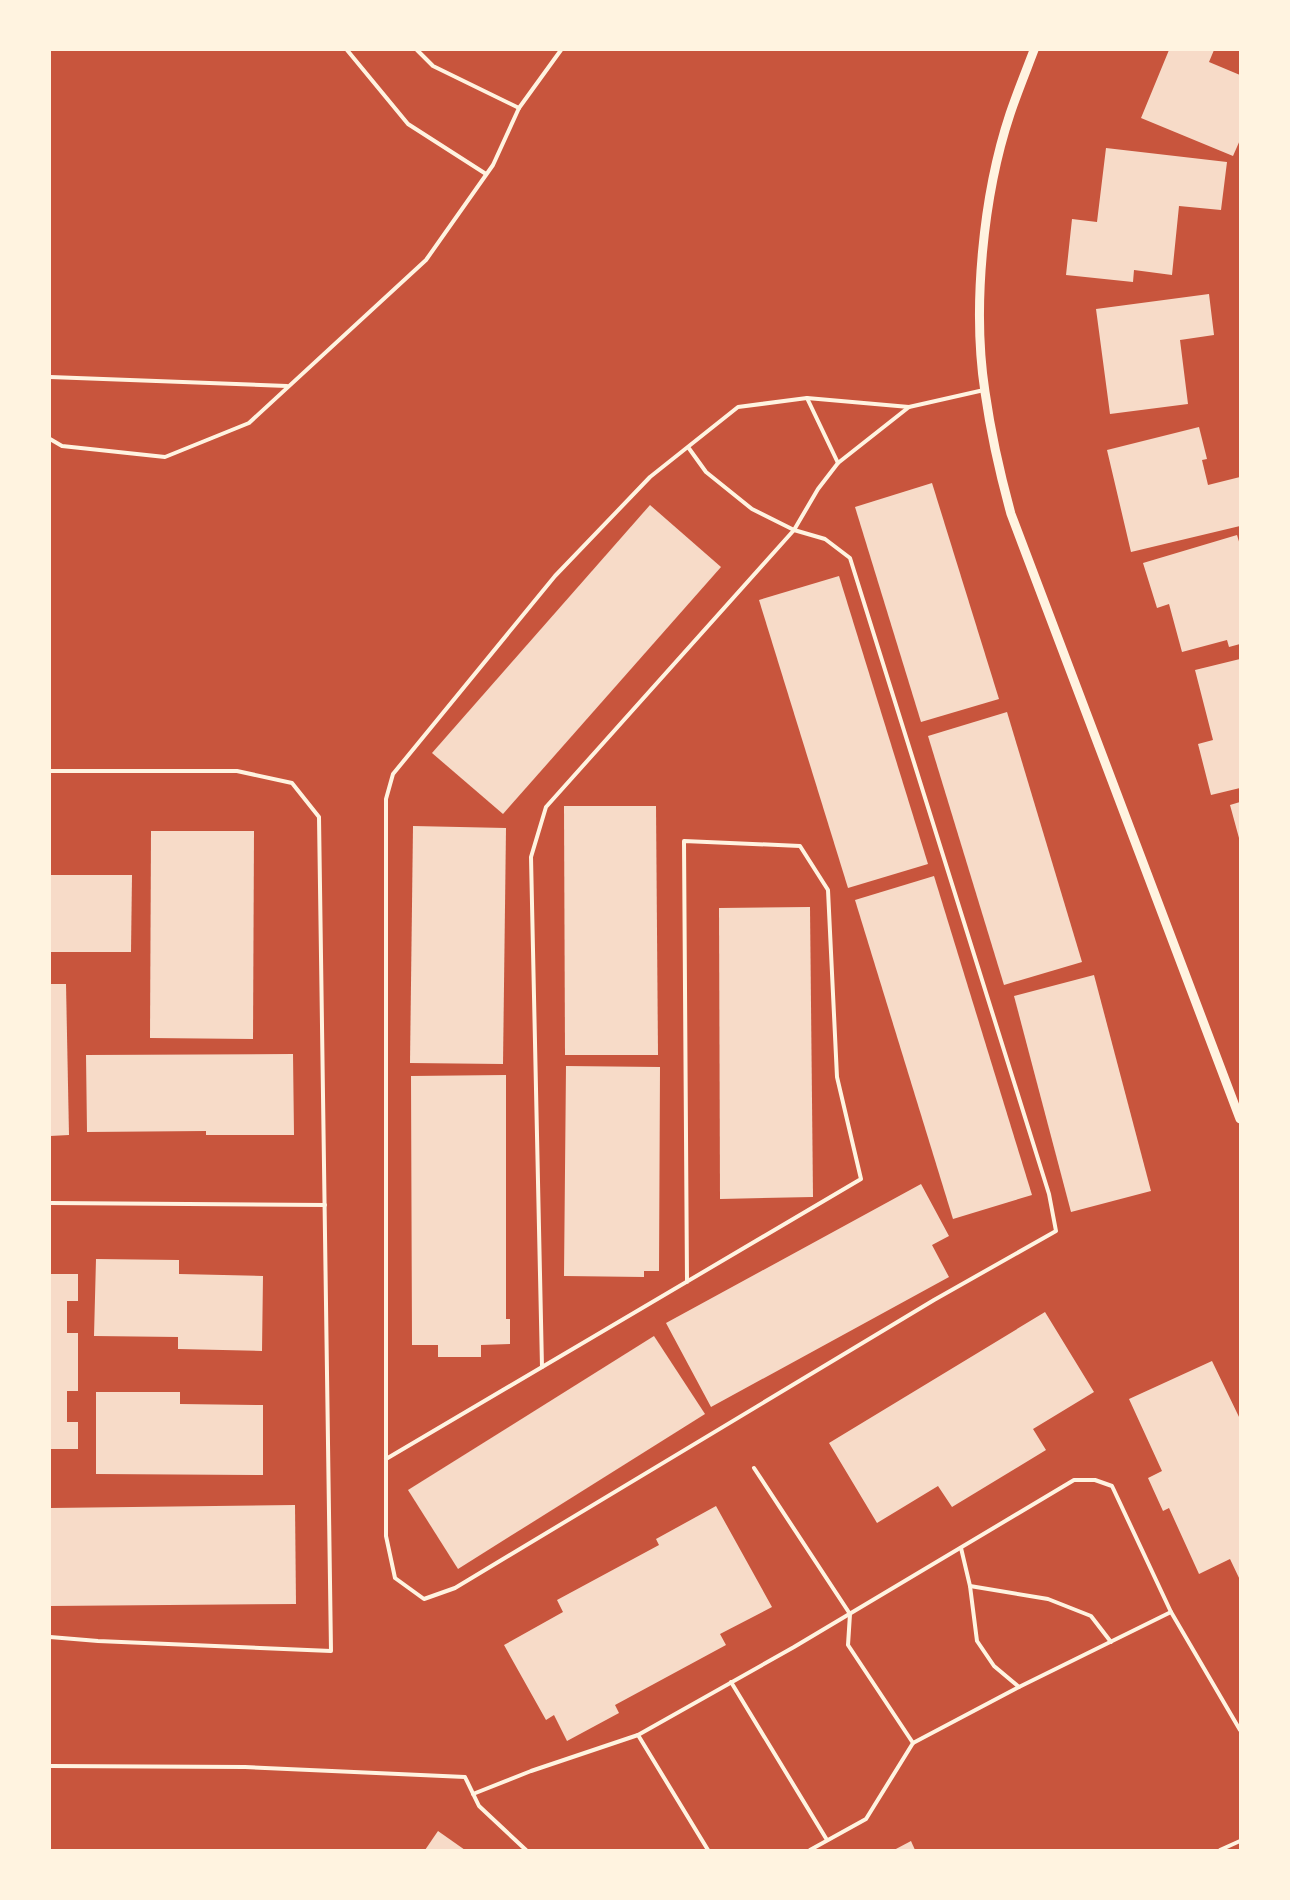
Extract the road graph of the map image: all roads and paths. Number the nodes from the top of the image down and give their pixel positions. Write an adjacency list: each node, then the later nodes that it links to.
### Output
1 (347, 50): 6 (lane)
2 (417, 50): 5 (lane)
3 (561, 50): 5 (lane)
4 (1034, 50): 9 (street)
5 (519, 108): 6 (lane)
6 (486, 174): 8 (lane)
7 (50, 377): 8 (lane)
8 (288, 386): 12 (lane)
9 (984, 390): 11 (lane); 17 (street)
10 (808, 398): 11 (lane); 13 (lane); 14 (lane)
11 (909, 407): 14 (lane)
12 (50, 438)
13 (688, 446): 15 (lane); 22 (lane)
14 (838, 463): 15 (lane)
15 (794, 530): 21 (lane); 22 (lane)
16 (50, 771): 19 (lane)
17 (1240, 1119)
18 (50, 1203): 19 (lane)
19 (325, 1204): 28 (lane)
20 (687, 1282): 20 (lane); 21 (lane)
21 (542, 1367): 22 (lane)
22 (386, 1459)
23 (754, 1468): 27 (lane)
24 (961, 1548): 25 (lane); 26 (lane); 27 (lane)
25 (970, 1586): 29 (lane); 31 (lane)
26 (1171, 1612): 29 (lane); 32 (lane)
27 (850, 1614): 30 (lane); 34 (lane)
28 (50, 1637)
29 (1111, 1642): 31 (lane)
30 (731, 1682): 33 (lane); 37 (lane)
31 (1019, 1687): 34 (lane)
32 (1240, 1730)
33 (638, 1735): 36 (lane); 40 (lane)
34 (913, 1742): 37 (lane)
35 (50, 1766): 36 (lane)
36 (473, 1794): 39 (lane)
37 (827, 1840): 41 (lane)
38 (1240, 1841): 42 (lane)
39 (526, 1850)
40 (708, 1850)
41 (810, 1850)
42 (1220, 1850)

